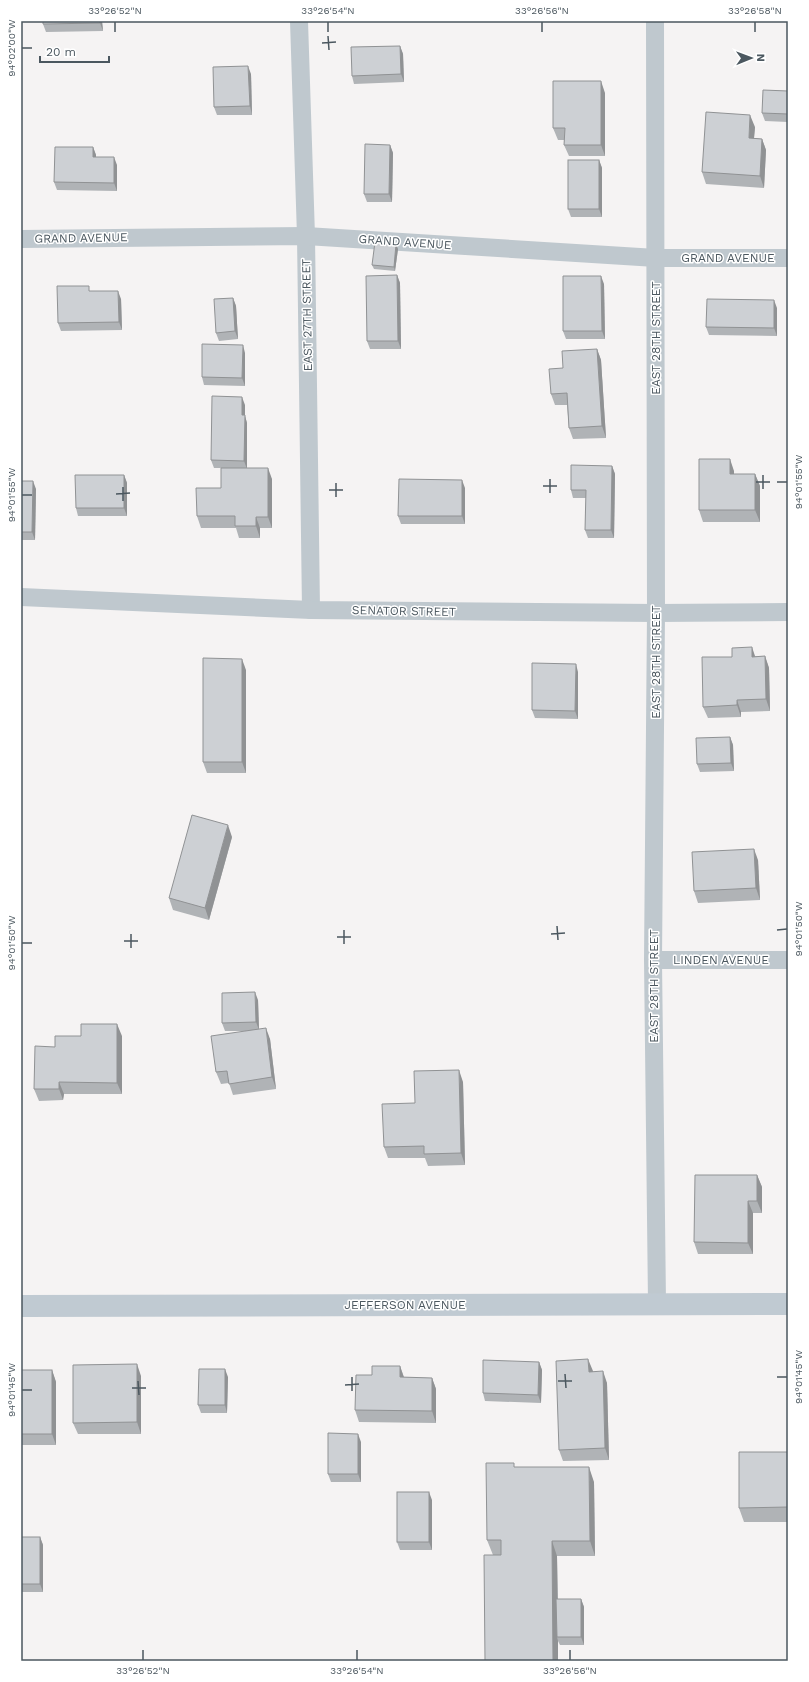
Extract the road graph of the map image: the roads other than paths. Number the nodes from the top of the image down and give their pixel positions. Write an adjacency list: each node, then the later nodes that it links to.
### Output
1 (299, 21): 3 (street, EAST 27TH STREET)
2 (655, 21): 5 (street, EAST 28TH STREET)
3 (306, 236): 4 (street, GRAND AVENUE); 5 (street, GRAND AVENUE); 8 (street, EAST 27TH STREET)
4 (21, 239)
5 (656, 258): 6 (street, GRAND AVENUE); 10 (street, EAST 28TH STREET)
6 (788, 258)
7 (21, 598): 8 (street, SENATOR STREET)
8 (311, 610): 10 (street, SENATOR STREET)
9 (788, 612): 10 (street, SENATOR STREET)
10 (656, 613): 11 (street, EAST 28TH STREET)
11 (653, 960): 12 (street, LINDEN AVENUE); 13 (street, EAST 28TH STREET)
12 (788, 960)
13 (658, 1303): 14 (main road, JEFFERSON AVENUE); 15 (main road, JEFFERSON AVENUE)
14 (788, 1304)
15 (21, 1306)

